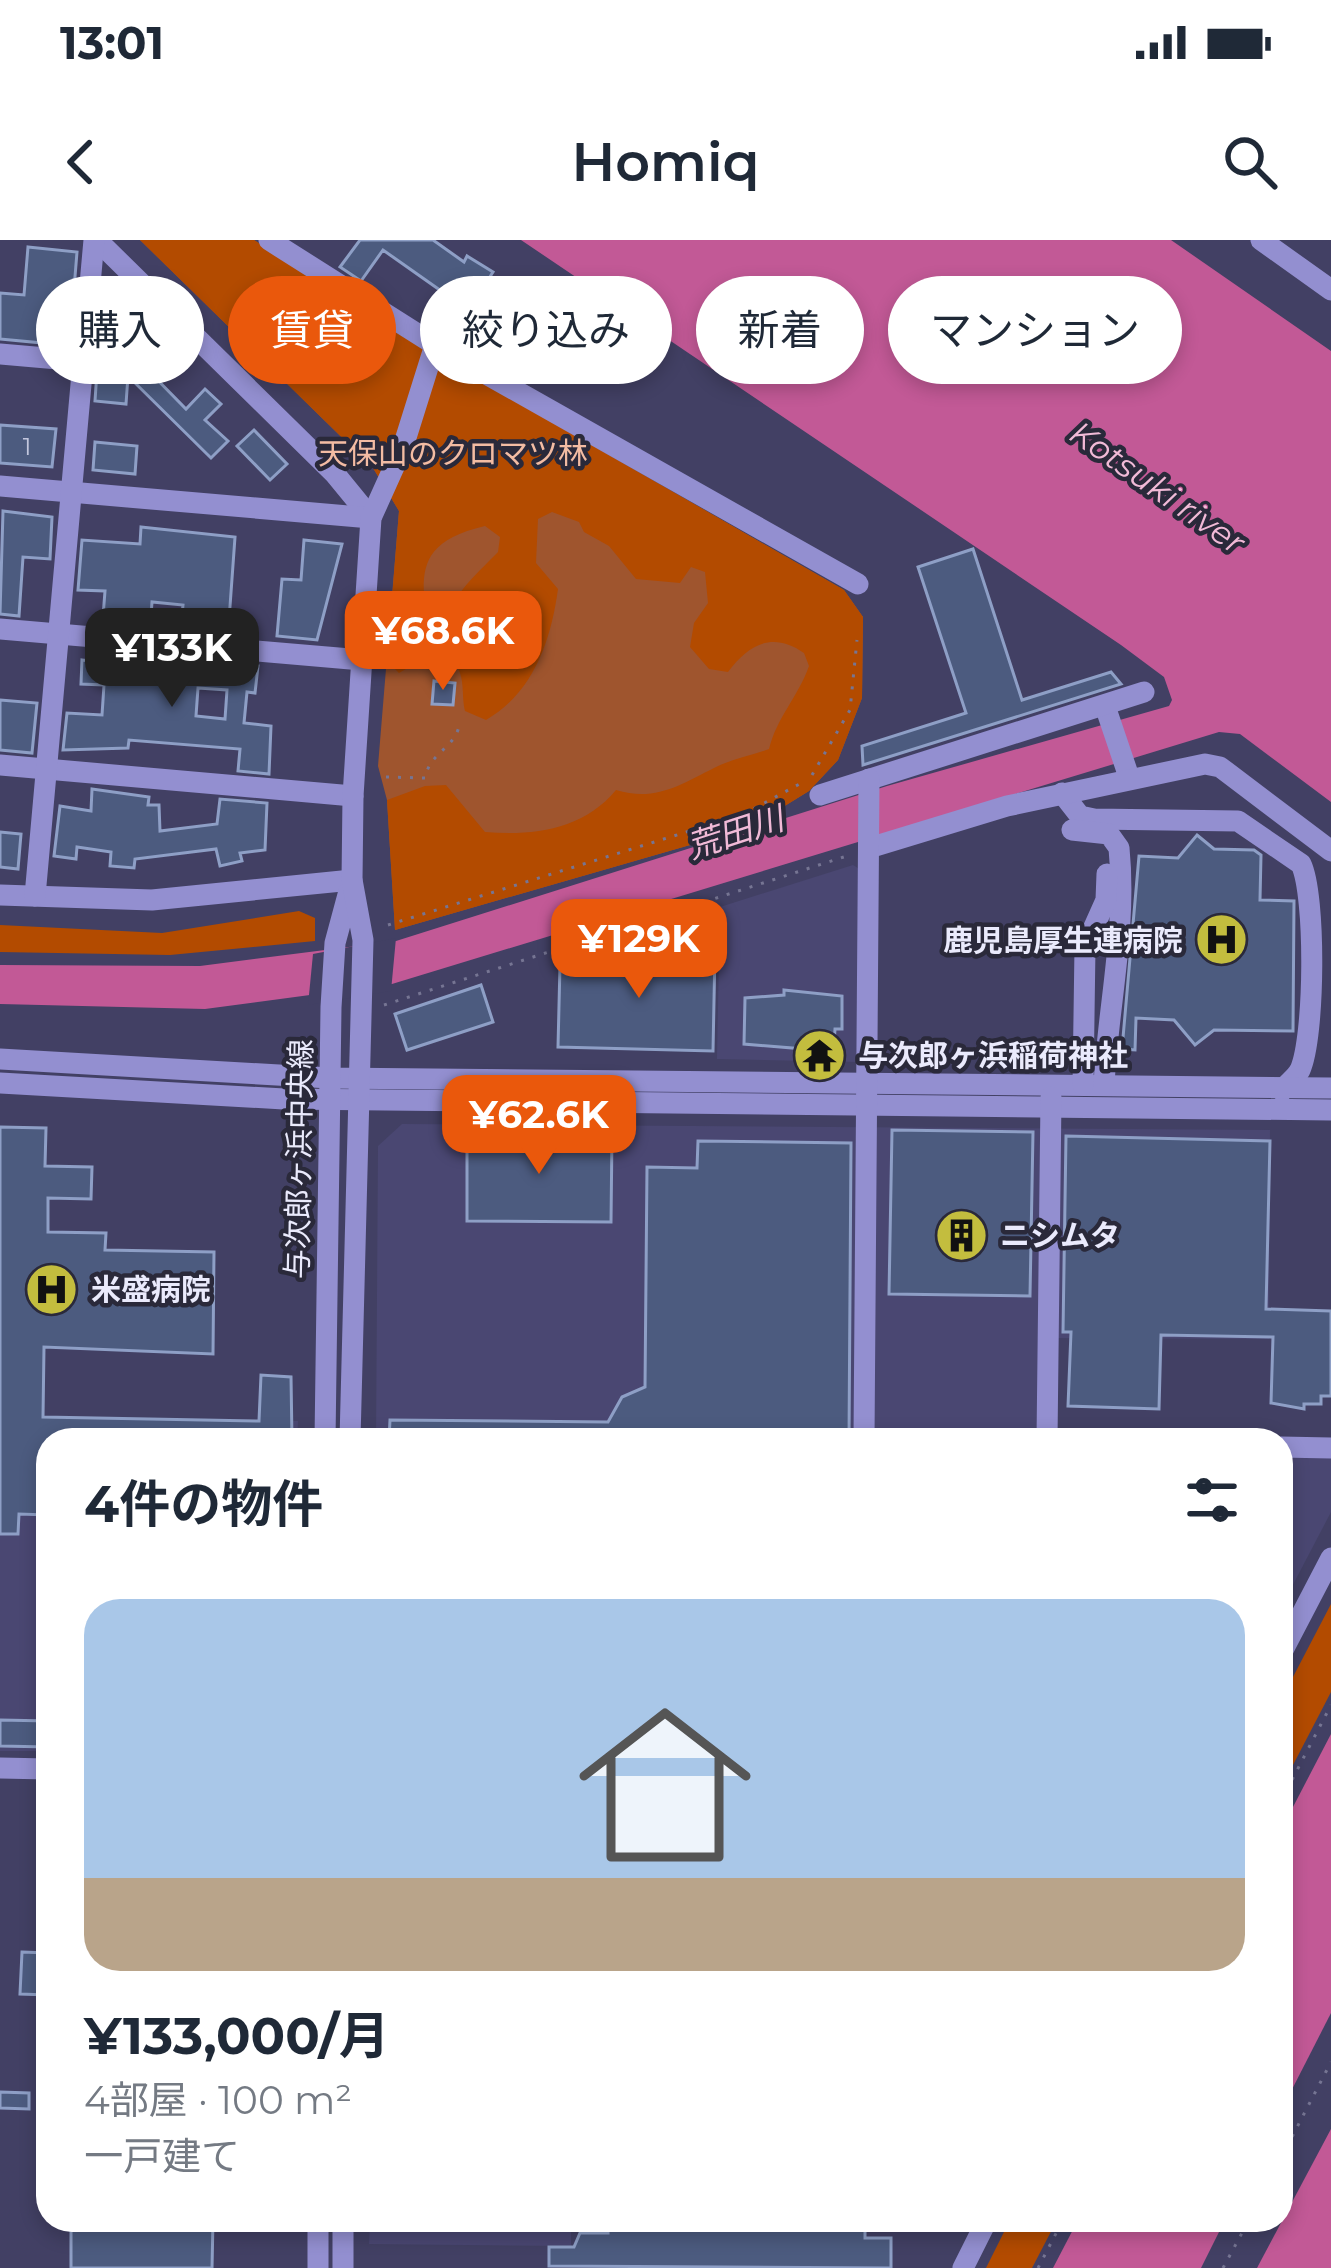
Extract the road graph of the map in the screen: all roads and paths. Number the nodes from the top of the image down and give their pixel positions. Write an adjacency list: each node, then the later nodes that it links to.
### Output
1 (95, 240): 6 (street); 16 (street)
2 (269, 240): 8 (street)
3 (1261, 240): 5 (street)
4 (1300, 240): 5 (street)
5 (1301, 268): 7 (street)
6 (91, 276)
7 (1331, 290)
8 (420, 336)
9 (0, 354): 10 (street)
10 (36, 357)
11 (79, 384): 15 (street)
12 (423, 384): 16 (street)
13 (504, 384): 17 (street)
14 (0, 486): 15 (street)
15 (71, 492): 16 (street); 19 (street)
16 (371, 518): 21 (street, 与次郎ヶ浜中央線)
17 (858, 584)
18 (0, 629): 19 (street)
19 (58, 634): 21 (street); 26 (street)
20 (857, 640): 38 (path)
21 (362, 660): 32 (street, 与次郎ヶ浜中央線)
22 (1144, 692): 23 (street)
23 (1106, 710): 27 (street); 29 (street)
24 (460, 722): 28 (path)
25 (0, 765): 26 (street)
26 (48, 769): 32 (street); 37 (street)
27 (1127, 773): 30 (street); 34 (street)
28 (386, 777)
29 (869, 784): 31 (street); 33 (street)
30 (1062, 793): 33 (street); 51 (street)
31 (820, 795)
32 (353, 796): 35 (street, 与次郎ヶ浜中央線)
33 (869, 844): 41 (path); 45 (street)
34 (1331, 851)
35 (352, 880): 37 (street); 48 (street, 与次郎ヶ浜中央線); 50 (street, 与次郎ヶ浜中央線)
36 (0, 895): 37 (street)
37 (35, 896)
38 (388, 925)
39 (1084, 986): 40 (street); 40 (street); 47 (street)
40 (1113, 994): 47 (street)
41 (384, 1005)
42 (0, 1059): 48 (street)
43 (637, 1081): 45 (street); 50 (street); 52 (street)
44 (0, 1083): 48 (street)
45 (866, 1083): 46 (street); 54 (street)
46 (1051, 1084): 47 (street); 53 (street)
47 (1094, 1085): 51 (street)
48 (329, 1088): 50 (street); 56 (street, 与次郎ヶ浜中央線)
49 (1331, 1088): 51 (street)
50 (356, 1089): 52 (street); 57 (street, 与次郎ヶ浜中央線)
51 (1282, 1099): 53 (street); 55 (street)
52 (636, 1105): 54 (street)
53 (1050, 1108): 54 (street); 59 (street)
54 (866, 1109): 58 (street)
55 (1331, 1110)
56 (326, 1428)
57 (350, 1428)
58 (864, 1428)
59 (1047, 1428)
60 (1293, 1447): 61 (street)
61 (1331, 1448)
62 (1331, 1558): 63 (street)
63 (1293, 1608)
64 (1331, 1705): 67 (path)
65 (0, 1768): 66 (street)
66 (36, 1769)
67 (1293, 1778)
68 (1331, 2062): 69 (path)
69 (1293, 2135)
70 (981, 2232): 75 (street)
71 (1057, 2232): 76 (path)
72 (1242, 2232): 77 (path)
73 (343, 2256): 74 (street)
74 (318, 2257)
75 (964, 2268)
76 (1038, 2268)
77 (1223, 2268)

